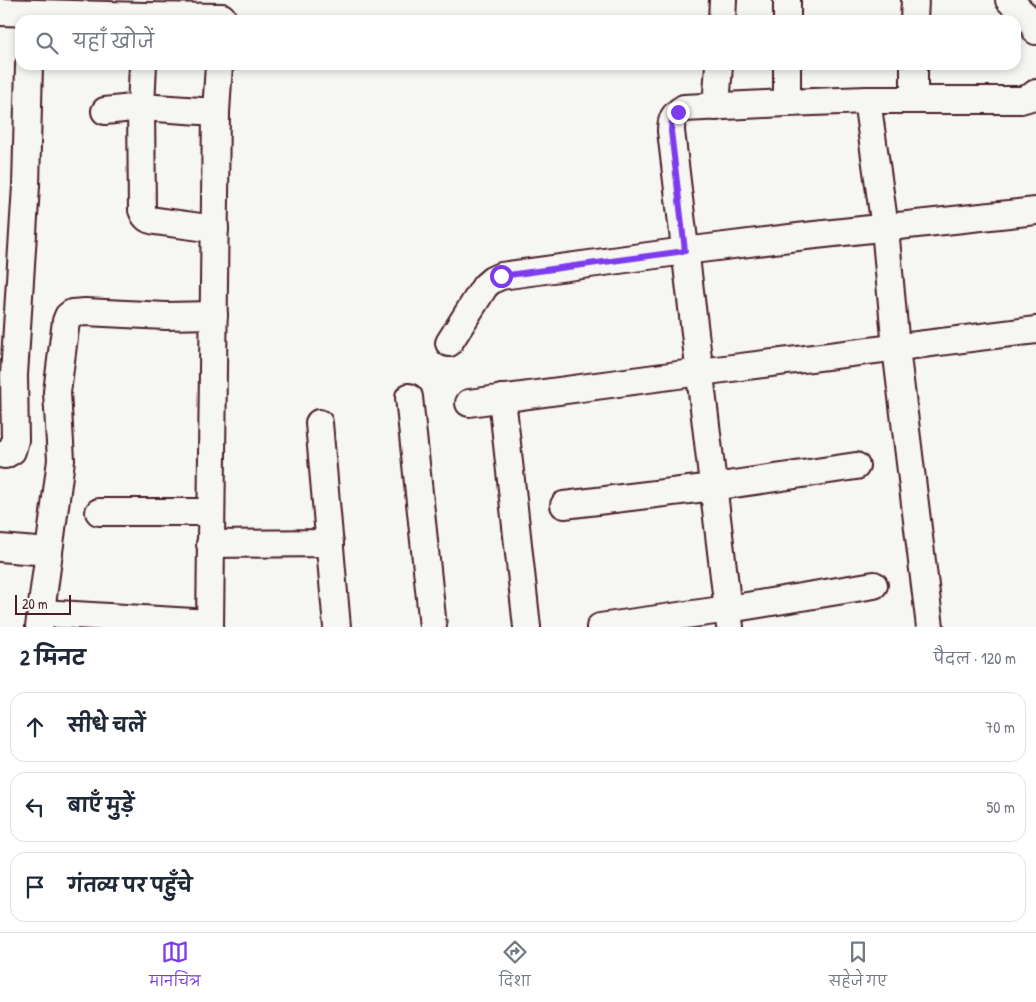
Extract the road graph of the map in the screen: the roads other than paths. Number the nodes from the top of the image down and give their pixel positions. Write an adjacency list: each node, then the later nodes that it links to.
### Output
1 (723, 0): 10 (street)
2 (787, 0): 11 (street)
3 (915, 0): 12 (street)
4 (1017, 3): 13 (street)
5 (0, 12): 8 (street)
6 (144, 12): 7 (street); 9 (street)
7 (222, 12)
8 (22, 15)
9 (58, 15)
10 (722, 15)
11 (787, 15)
12 (914, 15)
13 (1036, 31)
14 (29, 70): 32 (street)
15 (143, 70): 24 (street)
16 (219, 70): 27 (street)
17 (718, 70): 25 (street)
18 (787, 70): 23 (street)
19 (914, 70): 22 (street)
20 (1036, 92): 22 (street)
21 (867, 100): 22 (street); 23 (street); 29 (street)
22 (914, 100)
23 (786, 103): 25 (street)
24 (141, 107): 26 (street); 27 (street); 30 (street)
25 (716, 107): 31 (street)
26 (105, 111)
27 (216, 112): 30 (street)
28 (1036, 211): 29 (street)
29 (885, 228): 31 (street); 36 (street)
30 (216, 229): 33 (street)
31 (685, 251): 35 (street); 37 (street)
32 (11, 256): 38 (street)
33 (214, 315): 48 (street); 52 (street)
34 (1036, 330): 36 (street)
35 (449, 343)
36 (896, 348): 37 (street); 61 (street)
37 (700, 372): 40 (street); 45 (street)
38 (7, 375): 43 (street)
39 (409, 397): 58 (street)
40 (502, 398): 41 (street); 59 (street)
41 (469, 403)
42 (319, 422): 49 (street)
43 (0, 454)
44 (856, 466): 45 (street)
45 (714, 487): 46 (street); 54 (street)
46 (564, 505)
47 (99, 512): 48 (street)
48 (211, 512): 50 (street)
49 (330, 543): 50 (street); 57 (street)
50 (210, 544): 56 (street)
51 (0, 548): 52 (street)
52 (49, 552): 55 (street)
53 (874, 585): 54 (street)
54 (730, 618): 60 (street)
55 (40, 620): 56 (street)
56 (210, 625)
57 (337, 627)
58 (433, 627)
59 (527, 627)
60 (600, 627)
61 (930, 627)

